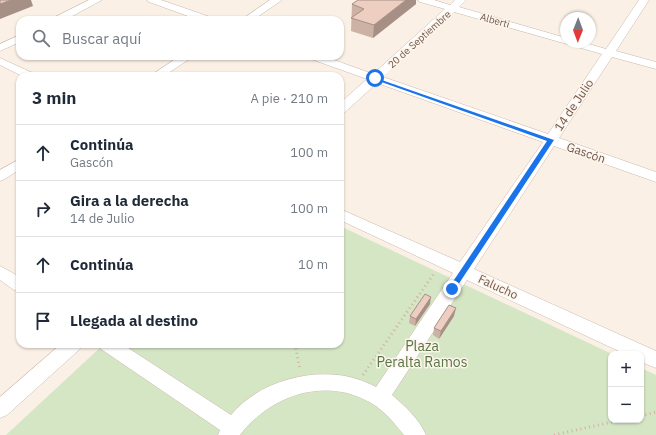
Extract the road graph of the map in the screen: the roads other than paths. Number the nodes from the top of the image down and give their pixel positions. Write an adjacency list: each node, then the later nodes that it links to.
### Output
1 (97, 0): 8 (street)
2 (152, 0): 9 (street)
3 (277, 0): 10 (street)
4 (423, 0): 7 (street, Alberti)
5 (461, 0): 7 (street, 20 de Septiembre)
6 (644, 0): 15 (street, 14 de Julio)
7 (452, 8): 11 (street, Alberti); 22 (street, 20 de Septiembre)
8 (65, 16)
9 (198, 16)
10 (252, 16)
11 (560, 39)
12 (16, 40): 13 (street)
13 (0, 48)
14 (591, 48): 15 (street)
15 (609, 53): 19 (street); 24 (street, 14 de Julio)
16 (182, 60): 21 (street)
17 (323, 60): 22 (street, Gascón)
18 (0, 61): 20 (street)
19 (656, 66)
20 (23, 72)
21 (162, 72)
22 (375, 78): 23 (street, 20 de Septiembre); 24 (street, Gascón)
23 (344, 106)
24 (551, 140): 27 (street, Gascón); 29 (street, 14 de Julio)
25 (16, 166): 26 (street)
26 (0, 176)
27 (656, 177)
28 (344, 216): 29 (street, Falucho)
29 (464, 271): 34 (street, Falucho); 35 (street, 14 de Julio)
30 (0, 272): 31 (street)
31 (16, 283)
32 (69, 348): 36 (street)
33 (113, 348): 37 (street)
34 (656, 360)
35 (379, 398): 37 (street); 38 (street)
36 (0, 409)
37 (230, 431)
38 (416, 435)

